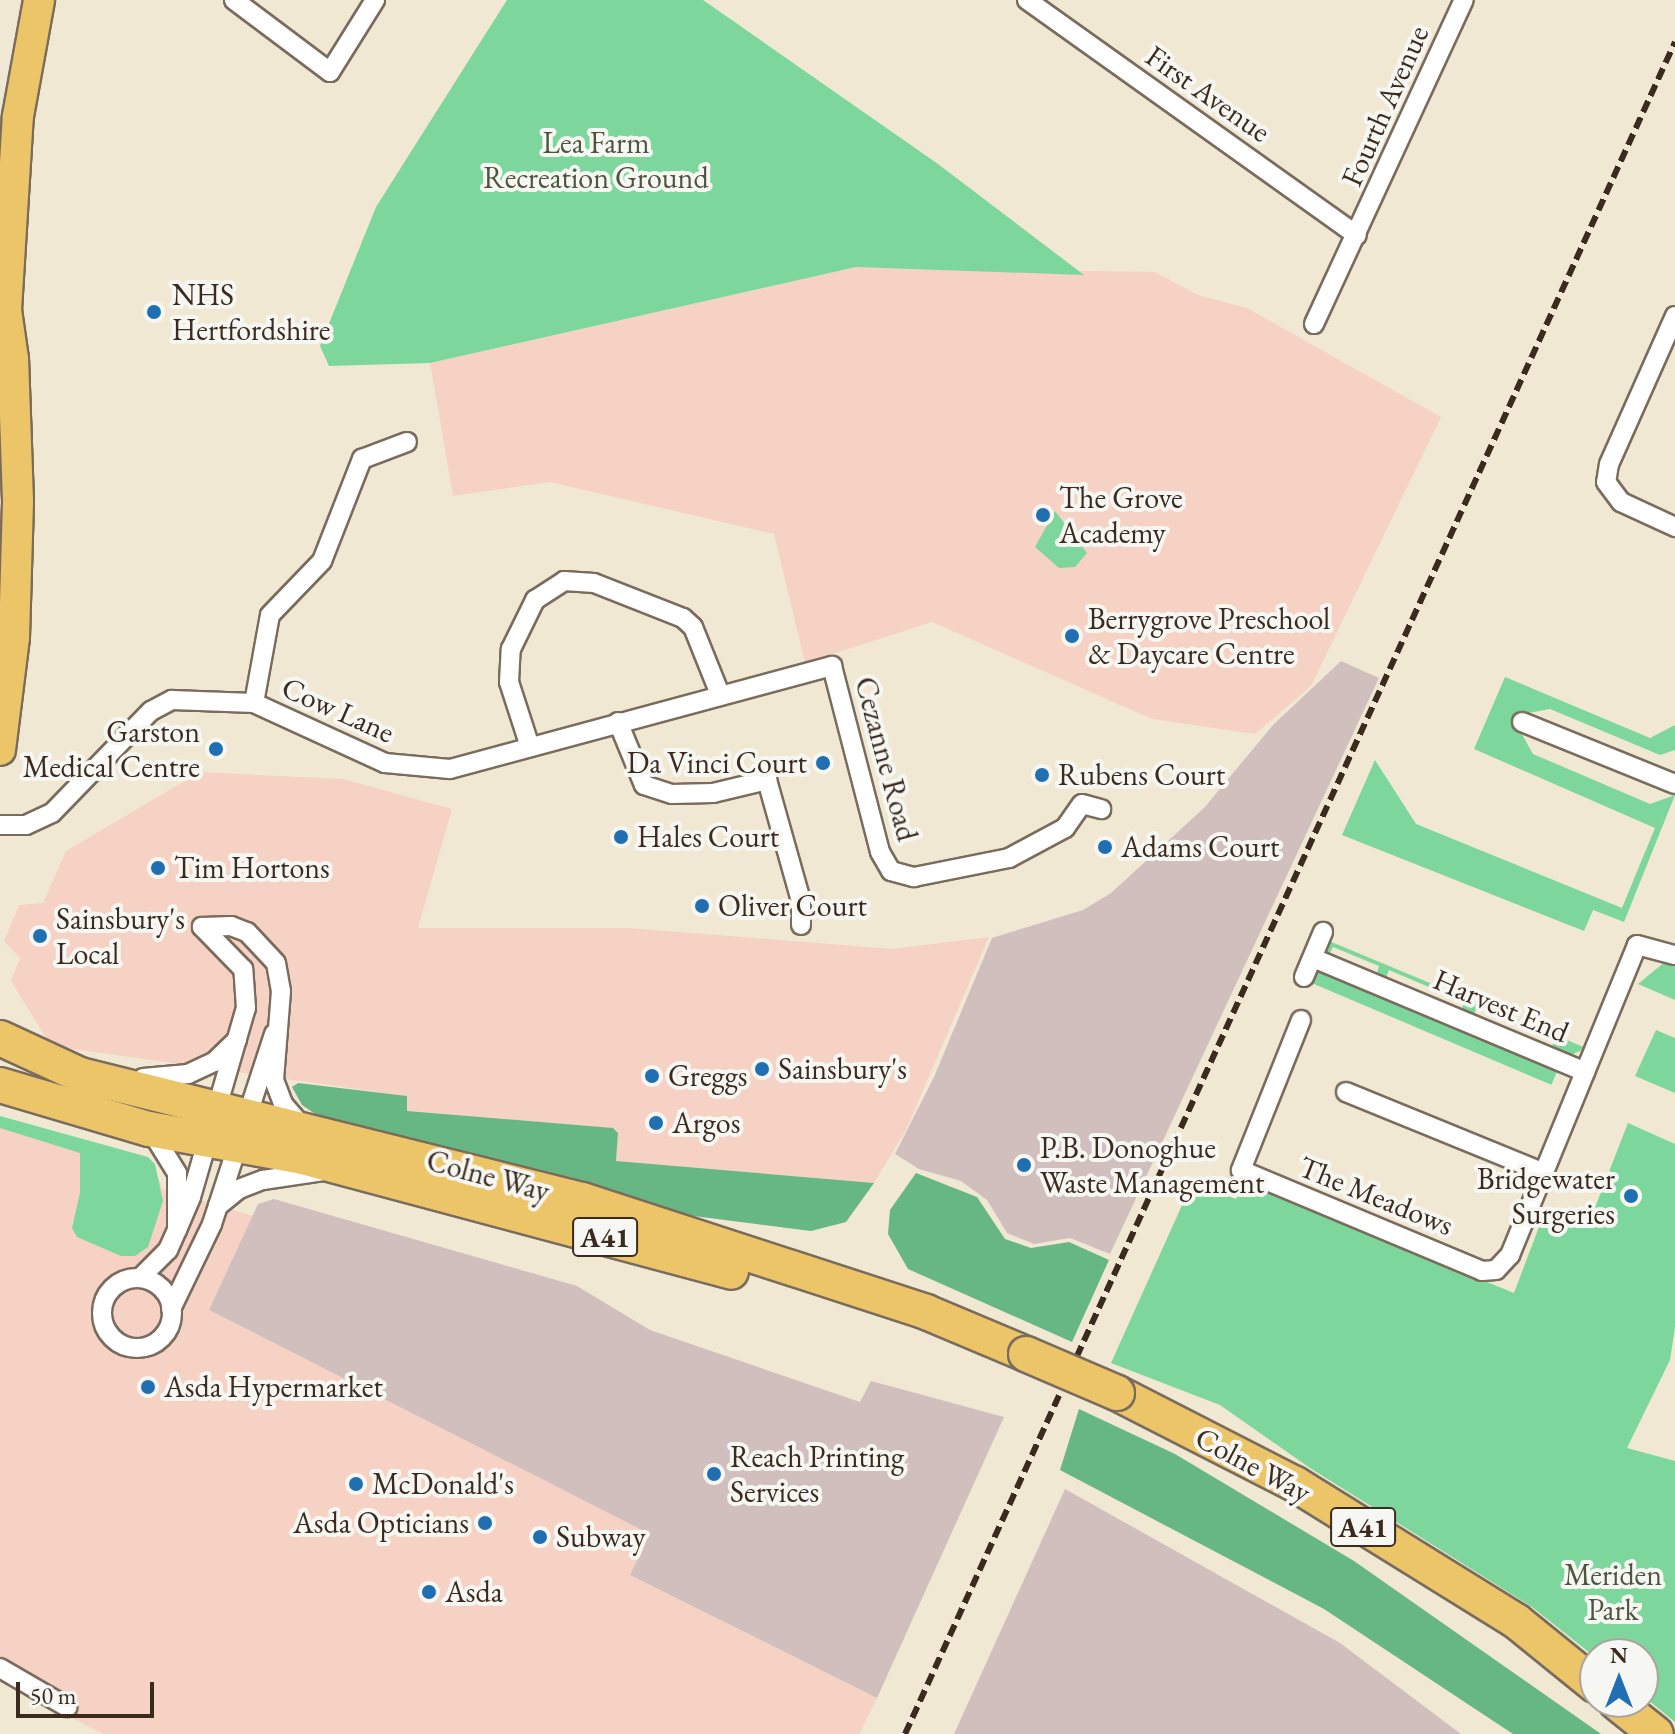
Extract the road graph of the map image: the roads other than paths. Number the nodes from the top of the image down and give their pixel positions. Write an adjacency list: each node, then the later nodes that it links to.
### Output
1 (39, 0): 7 (main road)
2 (234, 0): 3 (street)
3 (375, 0)
4 (1027, 0): 6 (street, First Avenue)
5 (1464, 0): 6 (street, Fourth Avenue)
6 (1357, 235): 9 (street, Fourth Avenue)
7 (3, 310): 12 (main road)
8 (1675, 316): 11 (street)
9 (1314, 324)
10 (407, 442): 15 (street)
11 (1675, 527)
12 (8, 604): 19 (main road)
13 (832, 666): 14 (street, Cow Lane); 21 (street, Cezanne Road)
14 (720, 694): 16 (street, Cow Lane); 18 (street)
15 (254, 703): 18 (street, Cow Lane); 22 (street, Cow Lane)
16 (618, 722): 18 (street, Cow Lane); 23 (street)
17 (1522, 722): 20 (street)
18 (530, 747)
19 (0, 750)
20 (1675, 784)
21 (1101, 809)
22 (0, 825)
23 (801, 925)
24 (1323, 932): 26 (street)
25 (1675, 955): 32 (street, Harvest End)
26 (1313, 958): 27 (street); 32 (street, Harvest End)
27 (1304, 977)
28 (1301, 1020): 40 (street, The Meadows)
29 (274, 1034): 31 (street); 36 (street); 38 (street)
30 (0, 1038): 33 (highway, Colne Way / A41)
31 (237, 1040): 33 (street); 36 (street)
32 (1585, 1072): 40 (street, The Meadows)
33 (80, 1075): 36 (highway, Colne Way / A41)
34 (0, 1085): 37 (highway, Colne Way / A41)
35 (1346, 1092): 40 (street)
36 (228, 1127): 37 (highway, Colne Way / A41); 38 (highway, Colne Way / A41); 39 (highway, Colne Way / A41); 41 (street); 42 (street)
37 (149, 1129): 42 (street)
38 (306, 1129): 45 (highway, Colne Way / A41)
39 (337, 1170): 41 (street); 45 (highway, Colne Way / A41)
40 (1544, 1173)
41 (218, 1206): 44 (street)
42 (177, 1230): 43 (street)
43 (140, 1278): 44 (street); 44 (street)
44 (171, 1309)
45 (971, 1334): 47 (highway, Colne Way / A41, bridge)
46 (0, 1668): 48 (street)
47 (1579, 1672)
48 (67, 1707)
49 (1636, 1718): 50 (highway)
50 (1656, 1734)

